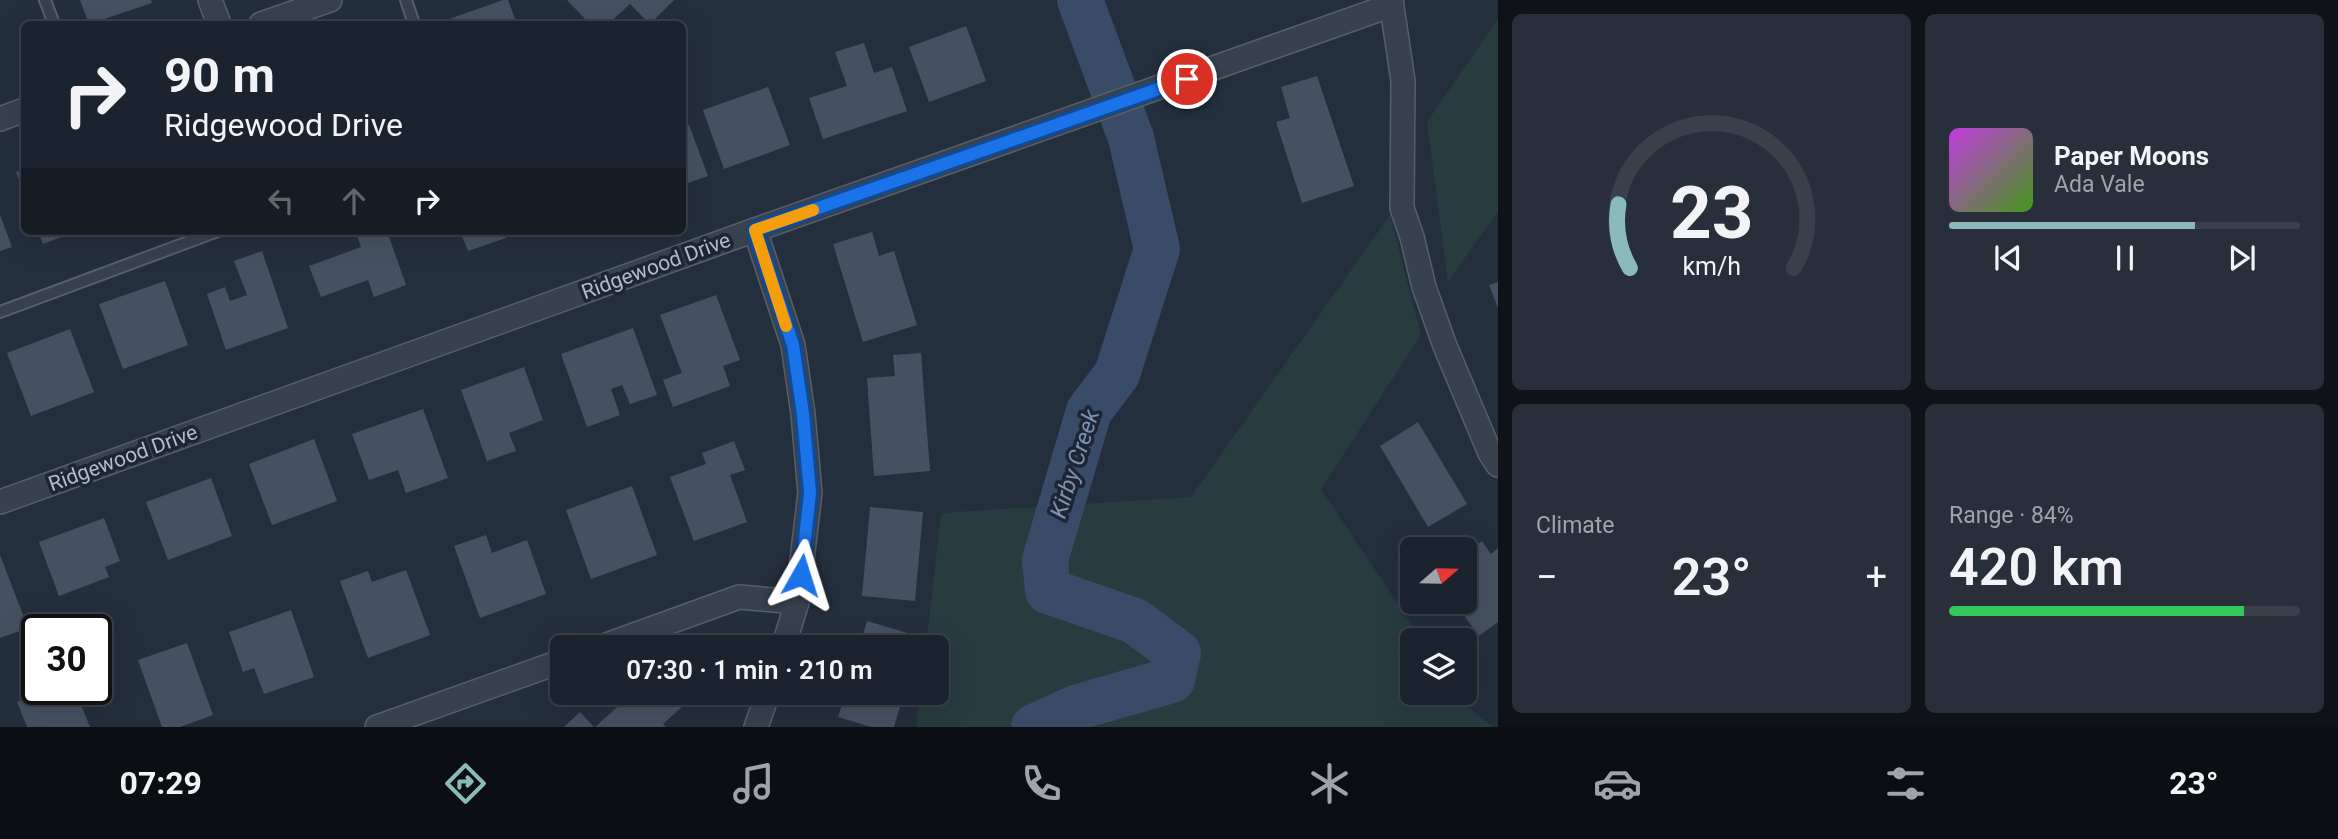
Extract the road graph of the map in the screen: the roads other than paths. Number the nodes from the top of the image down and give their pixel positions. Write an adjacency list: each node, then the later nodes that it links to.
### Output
1 (46, 0): 6 (lane)
2 (210, 0): 7 (street)
3 (330, 0): 8 (street)
4 (405, 0): 9 (lane)
5 (1392, 3): 12 (street, Ridgewood Drive); 15 (street)
6 (53, 21)
7 (218, 21)
8 (270, 21)
9 (413, 21)
10 (21, 111): 11 (street)
11 (0, 119)
12 (755, 230): 16 (street, Ridgewood Drive); 17 (street)
13 (207, 235): 14 (lane)
14 (0, 312)
15 (1498, 465)
16 (0, 502)
17 (797, 602): 18 (street); 19 (street)
18 (634, 635)
19 (787, 635)
20 (550, 665): 22 (street)
21 (764, 705): 23 (street)
22 (377, 727)
23 (756, 727)

